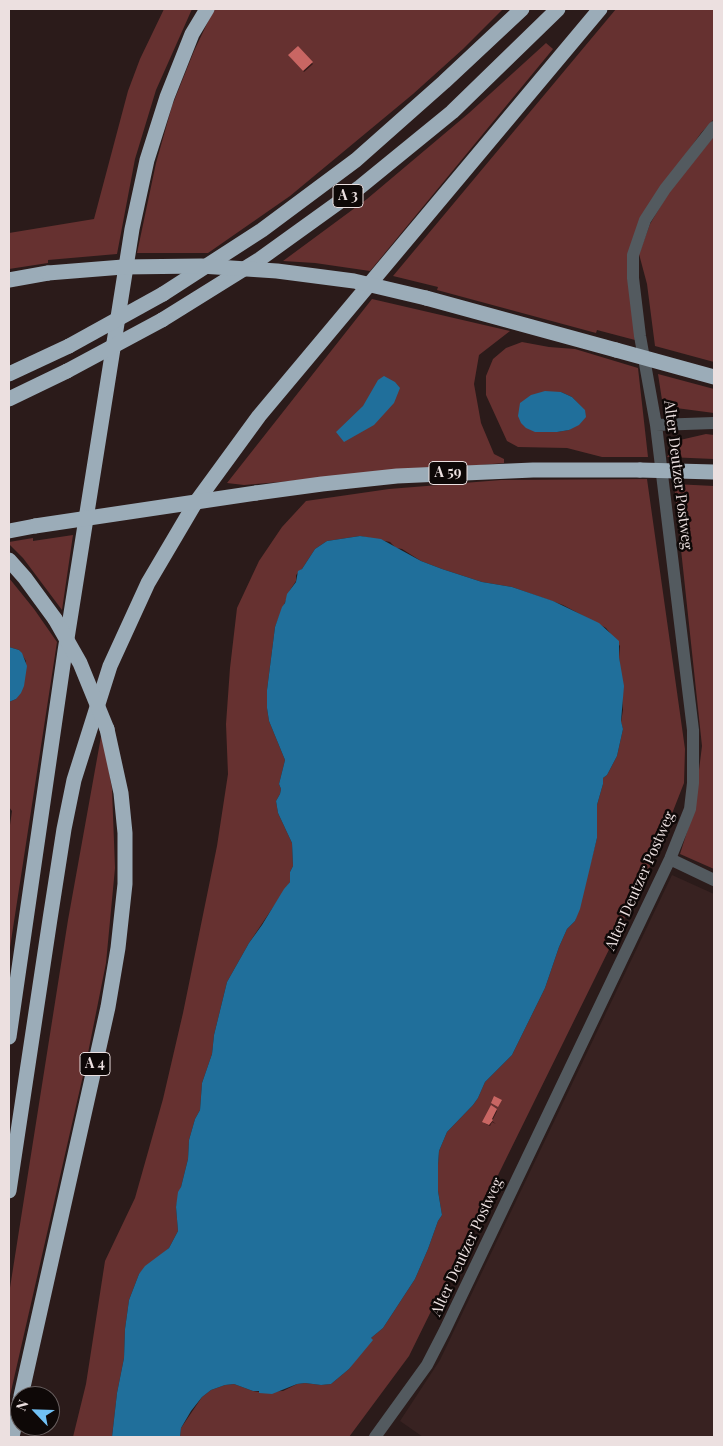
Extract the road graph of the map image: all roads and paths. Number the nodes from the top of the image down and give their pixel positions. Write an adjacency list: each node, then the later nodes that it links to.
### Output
1 (207, 9): 17 (highway)
2 (522, 9): 7 (highway, A 3, bridge)
3 (558, 9): 9 (highway, A 3, bridge)
4 (600, 9): 18 (highway)
5 (714, 127): 11 (street, Alter Deutzer Postweg)
6 (9, 280): 8 (highway, bridge)
7 (9, 374)
8 (714, 377)
9 (9, 398)
10 (714, 423): 11 (street)
11 (656, 425): 15 (street, Alter Deutzer Postweg)
12 (714, 472): 13 (highway, A 59, bridge)
13 (9, 531)
14 (9, 560): 19 (highway, A 4, bridge)
15 (670, 860): 16 (street); 20 (street, Alter Deutzer Postweg)
16 (714, 880)
17 (9, 1037)
18 (9, 1191)
19 (23, 1386)
20 (375, 1437)

